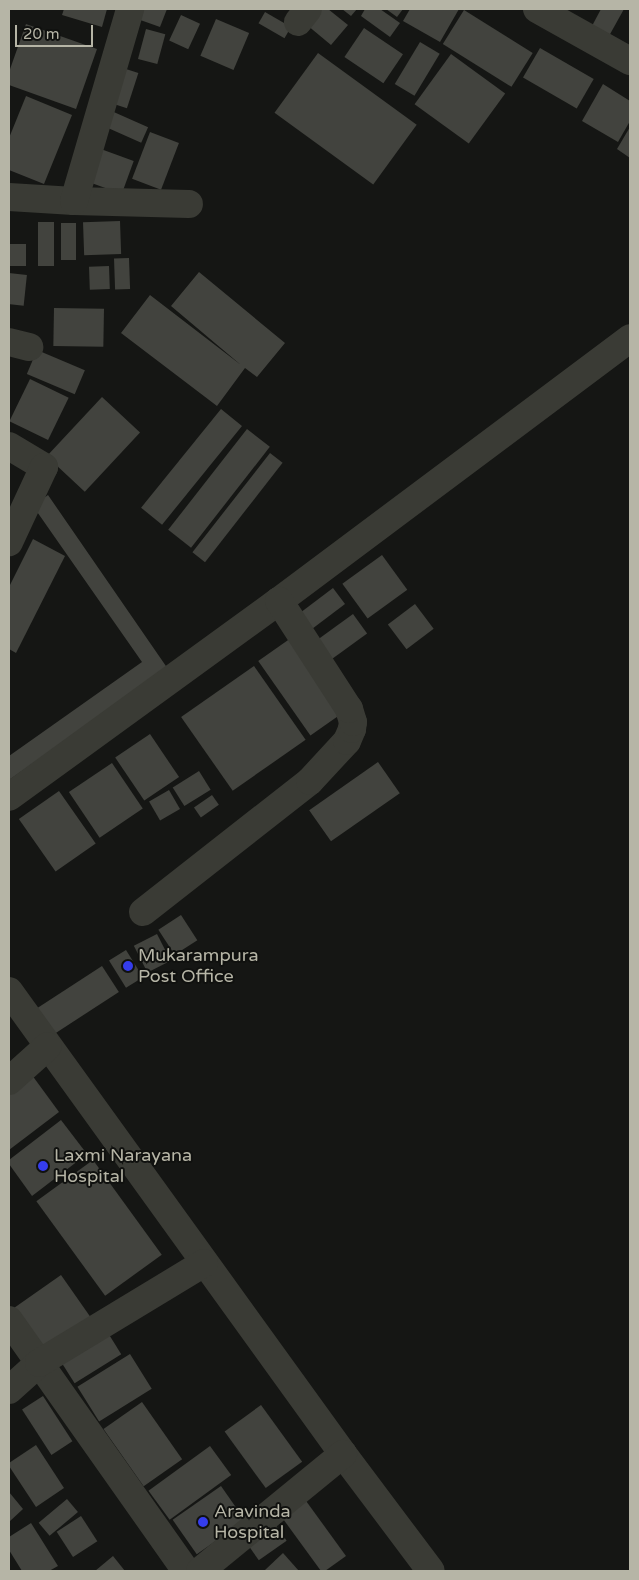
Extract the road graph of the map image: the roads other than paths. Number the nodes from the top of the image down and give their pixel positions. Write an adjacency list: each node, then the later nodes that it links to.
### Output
1 (130, 9): 5 (street)
2 (537, 9): 3 (street)
3 (630, 61)
4 (9, 197): 5 (street)
5 (74, 201): 6 (street)
6 (189, 204)
7 (630, 338): 10 (street)
8 (9, 446): 9 (street)
9 (9, 542)
10 (279, 601): 11 (street); 12 (street)
11 (9, 796)
12 (143, 912)
13 (9, 991): 14 (street)
14 (48, 1046): 15 (street); 16 (street)
15 (9, 1081)
16 (204, 1263): 18 (street); 20 (street)
17 (9, 1320): 18 (street)
18 (40, 1363): 19 (street); 21 (street)
19 (9, 1390)
20 (342, 1454): 22 (street); 23 (street)
21 (186, 1571)
22 (200, 1571)
23 (432, 1571)

